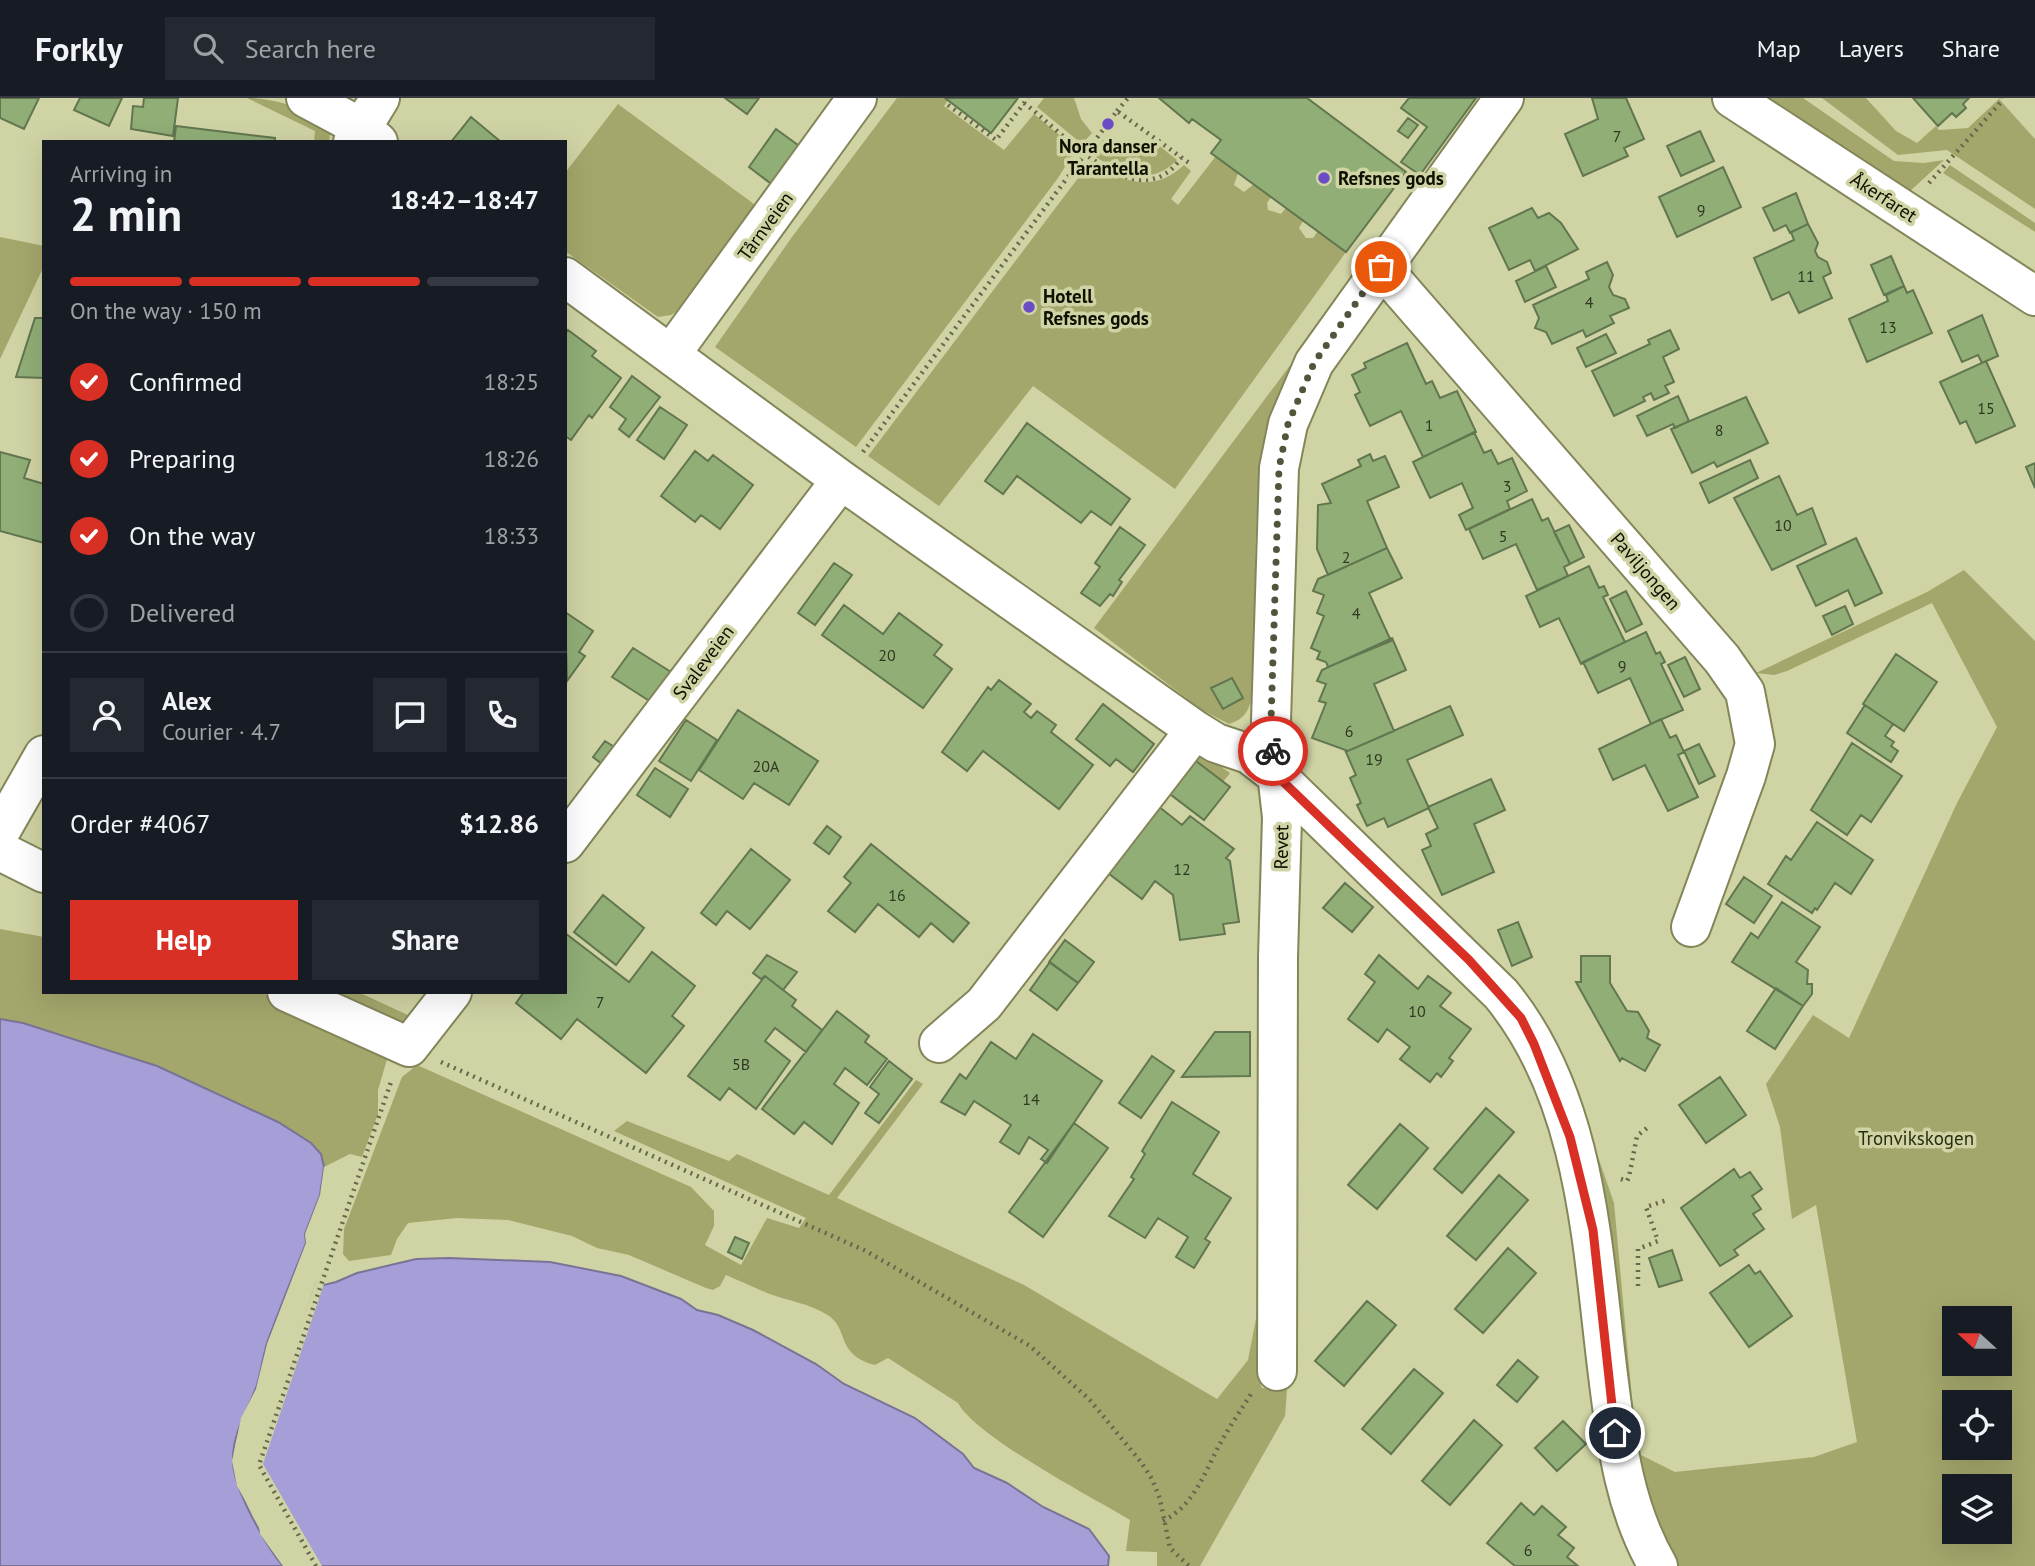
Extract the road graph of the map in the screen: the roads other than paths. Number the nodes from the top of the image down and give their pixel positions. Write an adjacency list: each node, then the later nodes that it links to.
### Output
1 (306, 98): 5 (street)
2 (857, 98): 9 (street, Tårnveien)
3 (1504, 98): 6 (street, Revet)
4 (1732, 98): 8 (street, Åkerfaret)
5 (368, 127)
6 (1381, 267): 13 (street, Revet); 18 (street, Paviljongen)
7 (567, 278): 9 (street)
8 (2035, 296)
9 (671, 354): 10 (street)
10 (841, 480): 11 (street); 15 (street, Svaleveien)
11 (1195, 730): 13 (street); 21 (street)
12 (42, 758): 14 (street)
13 (1275, 774): 22 (street, Revet); 23 (street)
14 (0, 832)
15 (567, 840)
16 (0, 851): 17 (street)
17 (42, 872)
18 (1691, 927)
19 (291, 994): 20 (street)
20 (451, 994)
21 (939, 1043)
22 (1276, 1371)
23 (1658, 1566)

